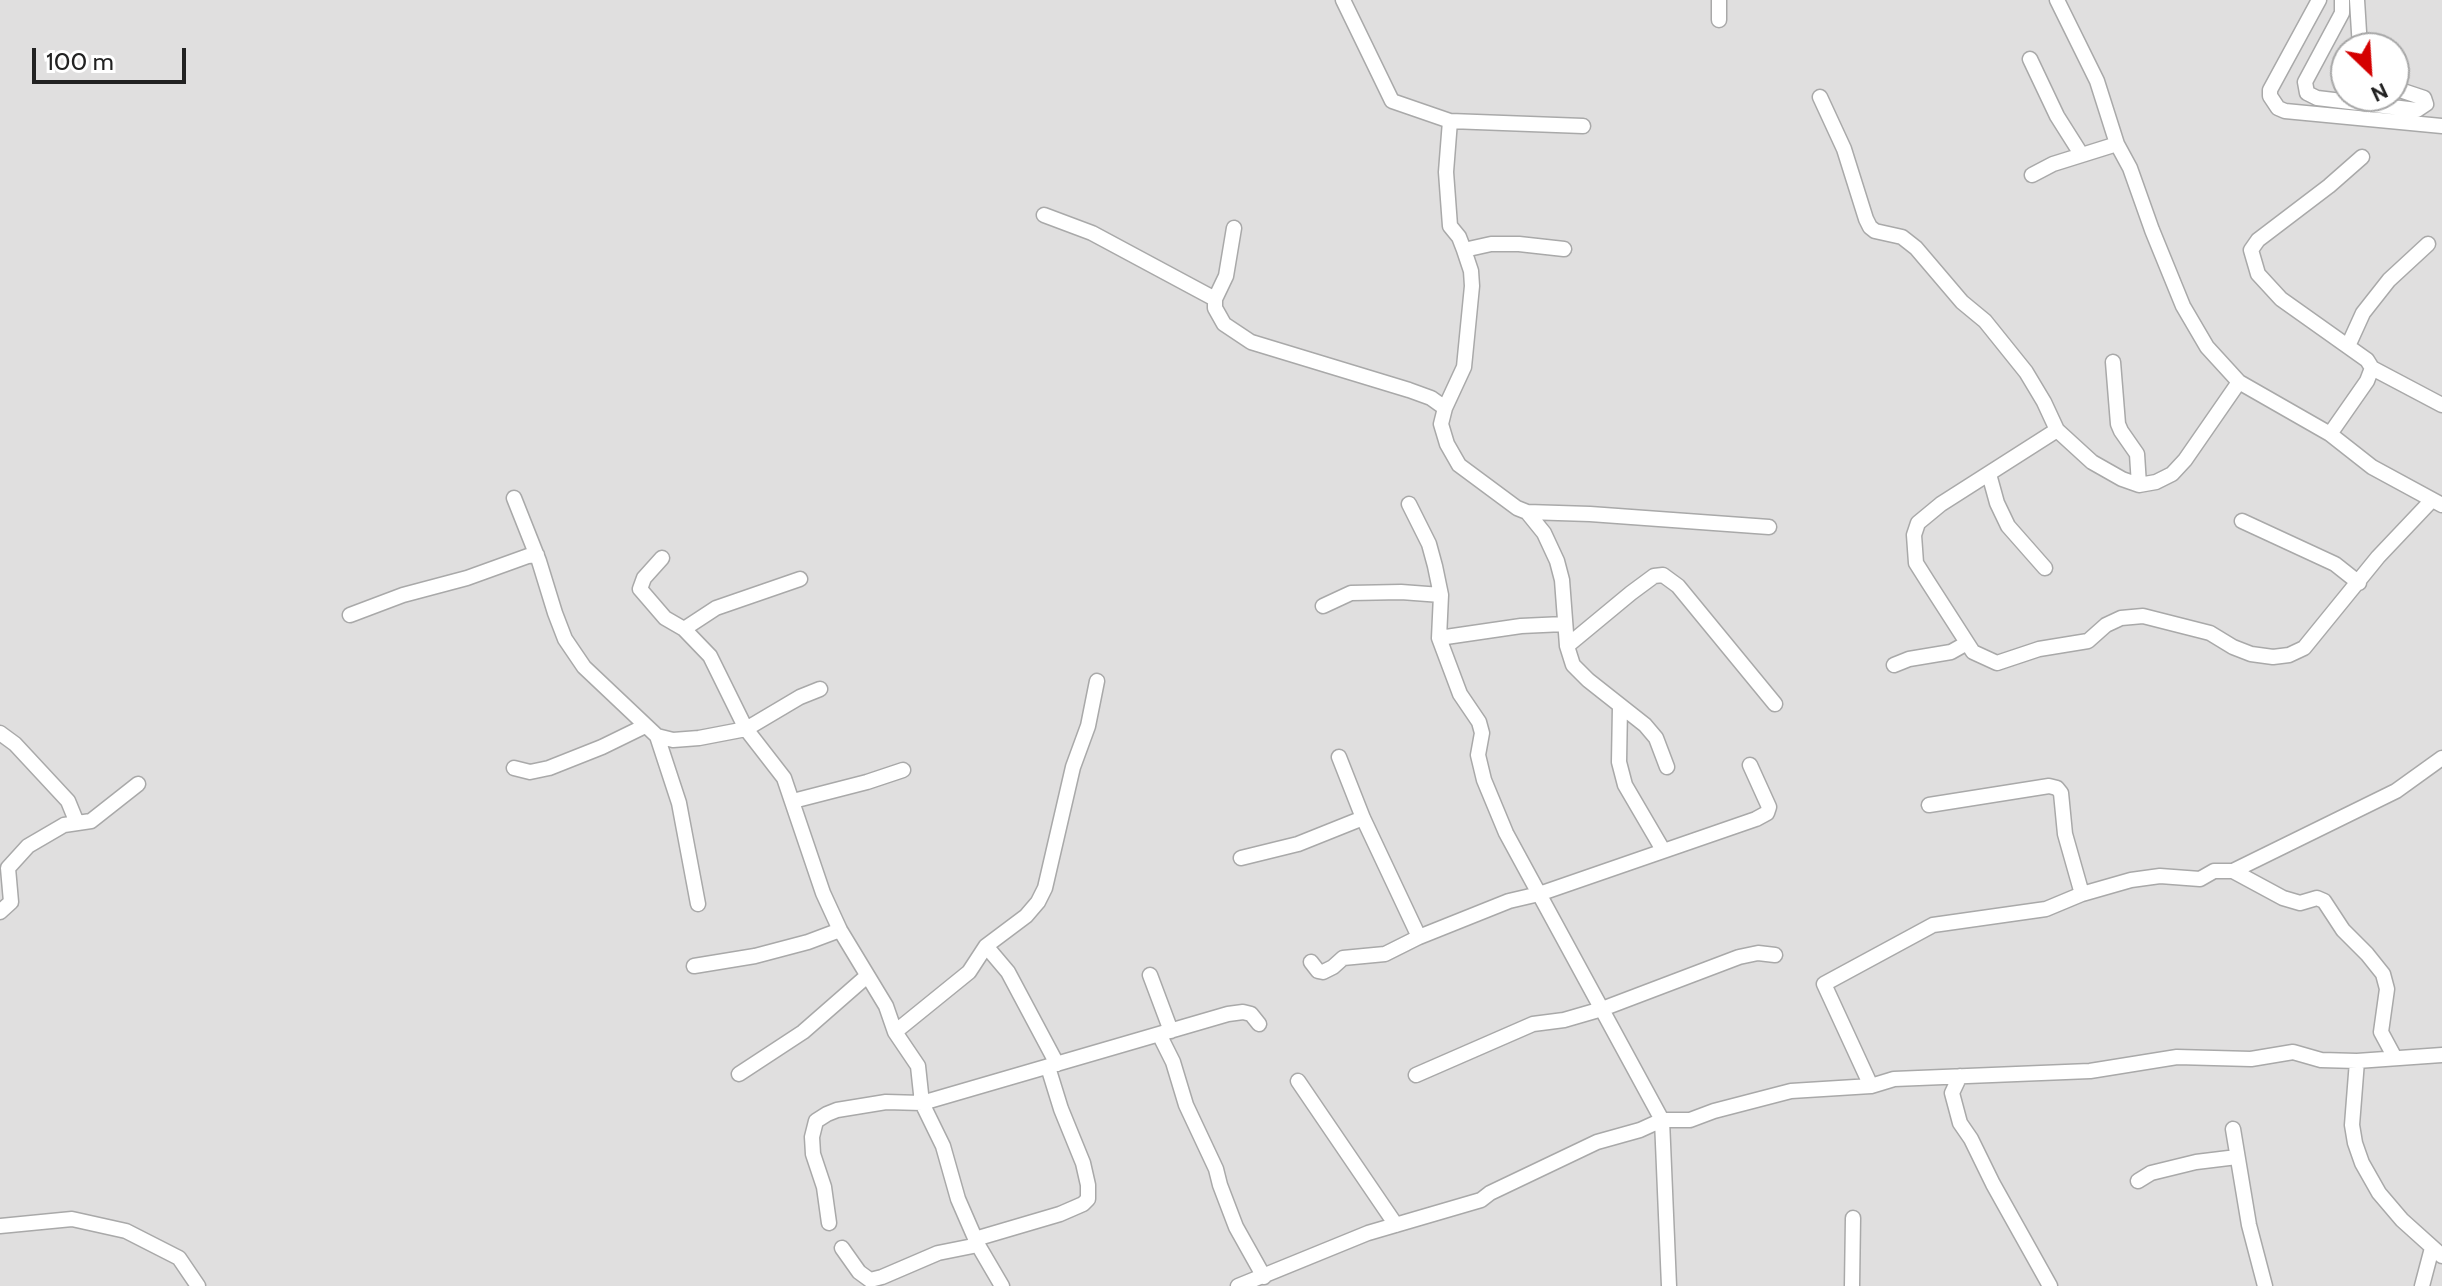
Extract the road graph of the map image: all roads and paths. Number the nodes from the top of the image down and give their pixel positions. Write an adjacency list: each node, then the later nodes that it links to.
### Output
1 (1343, 0): 16 (street)
2 (1719, 0): 7 (street)
3 (2057, 0): 19 (street)
4 (2319, 0): 17 (street)
5 (2342, 0): 8 (street)
6 (2357, 0): 9 (street)
7 (1719, 20)
8 (2332, 32)
9 (2359, 32)
10 (2330, 35): 14 (street)
11 (2030, 59): 20 (street)
12 (2410, 93): 15 (street)
13 (1820, 97): 35 (street)
14 (2330, 100)
15 (2410, 109)
16 (1450, 121): 18 (street); 27 (street)
17 (2441, 124)
18 (1583, 126)
19 (2117, 144): 20 (street); 32 (street)
20 (2081, 154): 22 (street)
21 (2362, 157): 29 (street)
22 (2032, 175)
23 (1044, 215): 28 (street)
24 (1234, 228): 28 (street)
25 (2428, 244): 29 (street)
26 (1564, 249): 27 (street)
27 (1464, 250): 34 (street)
28 (1215, 299): 34 (street)
29 (2348, 346): 31 (street)
30 (2113, 362): 38 (street)
31 (2372, 368): 33 (street); 36 (street)
32 (2239, 382): 36 (street); 38 (street)
33 (2442, 405)
34 (1445, 408): 42 (street)
35 (2057, 430): 37 (street); 38 (street)
36 (2330, 434): 40 (street)
37 (1989, 474): 47 (street); 56 (street)
38 (2139, 485)
39 (514, 498): 45 (street)
40 (2437, 502): 49 (street)
41 (1409, 504): 50 (street)
42 (1527, 512): 44 (street); 53 (street)
43 (2242, 521): 49 (street)
44 (1769, 527)
45 (537, 555): 52 (street); 63 (street)
46 (662, 558): 54 (street)
47 (2045, 568)
48 (800, 579): 54 (street)
49 (2359, 583): 56 (street)
50 (1441, 595): 51 (street); 55 (street)
51 (1323, 606)
52 (350, 615)
53 (1564, 624): 55 (street); 57 (street)
54 (684, 629): 64 (street)
55 (1439, 638): 81 (street)
56 (1967, 643): 58 (street)
57 (1567, 646): 61 (street); 62 (street)
58 (1894, 665)
59 (1097, 681): 87 (street)
60 (820, 689): 64 (street)
61 (1775, 704)
62 (1620, 707): 70 (street); 78 (street)
63 (645, 726): 66 (street); 71 (street)
64 (746, 729): 66 (street); 74 (street)
65 (0, 733): 77 (street)
66 (657, 736): 83 (street)
67 (1339, 757): 76 (street)
68 (2442, 758): 80 (street)
69 (1750, 765): 78 (street)
70 (1667, 767)
71 (514, 768)
72 (903, 770): 74 (street)
73 (138, 784): 77 (street)
74 (793, 801): 85 (street)
75 (1929, 805): 82 (street)
76 (1363, 818): 79 (street); 86 (street)
77 (77, 823): 84 (street)
78 (1663, 850): 81 (street)
79 (1241, 858)
80 (2233, 871): 82 (street); 98 (street)
81 (1539, 894): 86 (street); 93 (street)
82 (2082, 894): 105 (street)
83 (698, 904)
84 (0, 912)
85 (840, 930): 90 (street); 92 (street)
86 (1419, 937): 89 (street)
87 (986, 946): 95 (street); 100 (street)
88 (1775, 955): 93 (street)
89 (1311, 962)
90 (694, 966)
91 (1150, 975): 96 (street)
92 (867, 976): 95 (street); 101 (street)
93 (1602, 1009): 102 (street); 107 (street)
94 (1259, 1024): 96 (street)
95 (895, 1032): 106 (street)
96 (1165, 1032): 100 (street); 118 (street)
97 (2442, 1055): 98 (street)
98 (2395, 1058): 99 (street)
99 (2357, 1061): 103 (street); 117 (street)
100 (1052, 1066): 106 (street); 115 (street)
101 (739, 1074)
102 (1416, 1075)
103 (1960, 1076): 105 (street); 124 (street)
104 (1298, 1081): 113 (street)
105 (1871, 1086): 107 (street)
106 (922, 1103): 112 (street); 115 (street)
107 (1662, 1120): 113 (street); 122 (street)
108 (2233, 1129): 109 (street)
109 (2237, 1157): 110 (street); 125 (street)
110 (2138, 1181)
111 (1853, 1218): 123 (street)
112 (829, 1223)
113 (1396, 1225): 118 (street)
114 (0, 1226): 119 (street)
115 (976, 1242): 116 (street); 120 (street)
116 (842, 1248)
117 (2437, 1252): 126 (street)
118 (1264, 1277): 121 (street)
119 (198, 1286)
120 (1002, 1286)
121 (1238, 1286)
122 (1669, 1286)
123 (1852, 1286)
124 (2050, 1286)
125 (2265, 1286)
126 (2422, 1286)

